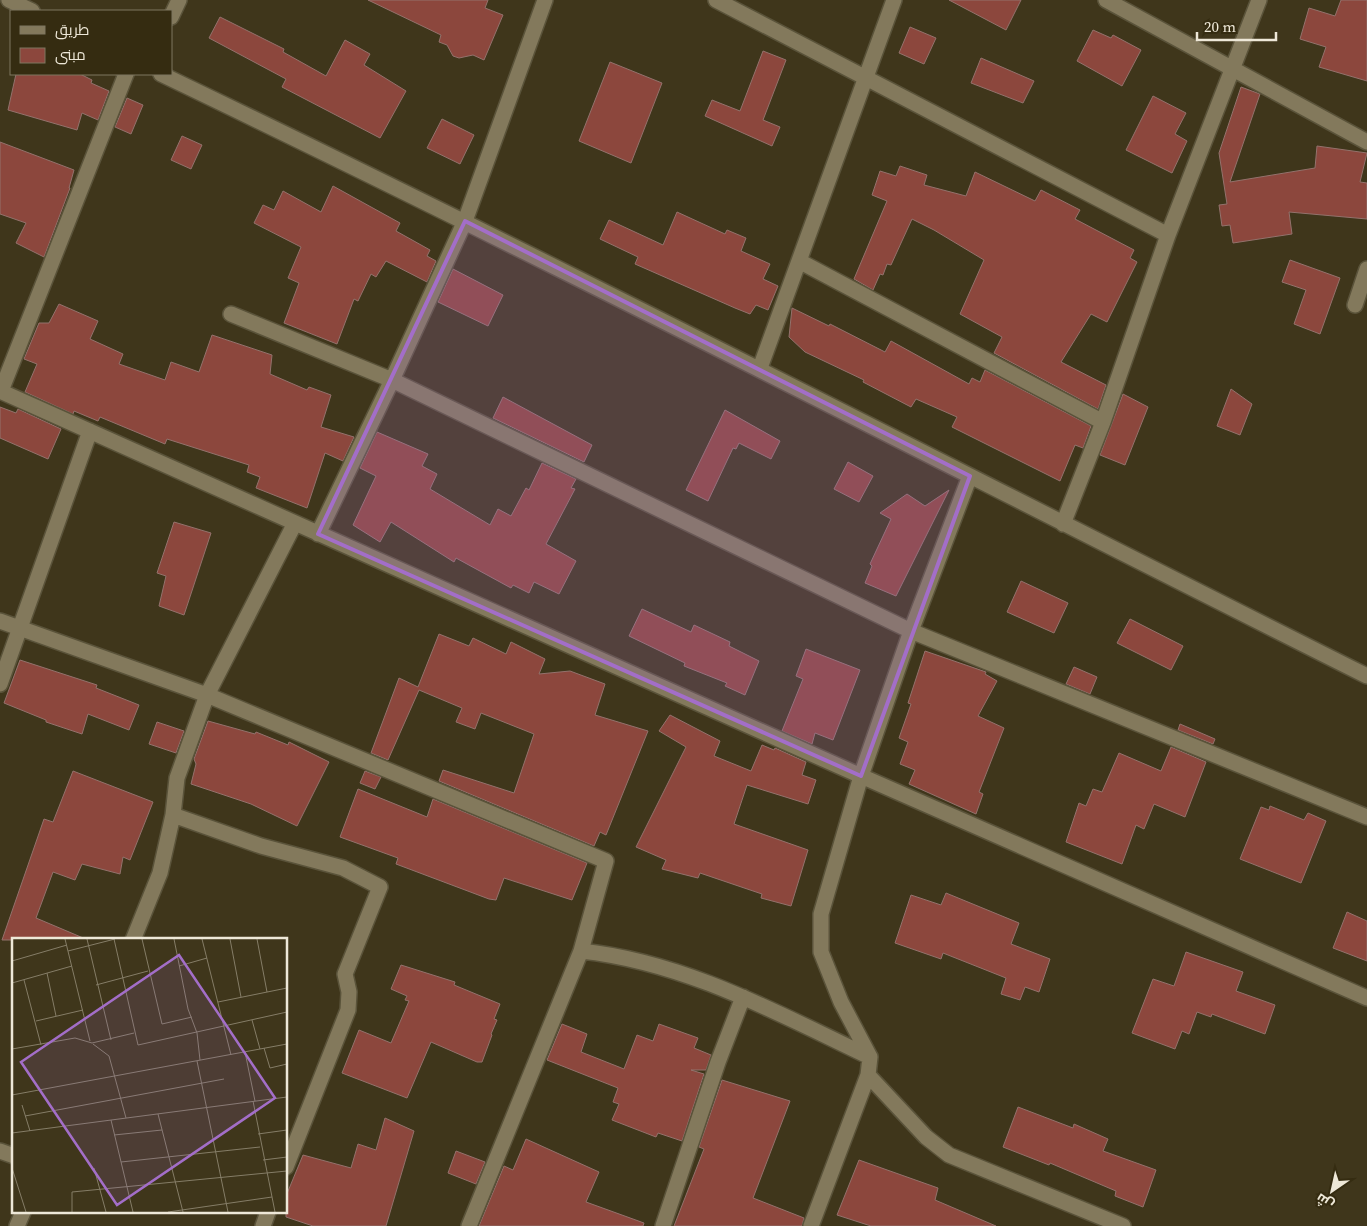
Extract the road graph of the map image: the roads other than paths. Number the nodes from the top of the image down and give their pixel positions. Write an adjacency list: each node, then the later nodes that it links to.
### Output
1 (9, 0): 8 (street)
2 (179, 0): 9 (street)
3 (545, 0): 15 (street)
4 (716, 0): 13 (street)
5 (894, 0): 13 (street)
6 (1106, 0): 10 (street)
7 (1259, 0): 10 (street)
8 (30, 10)
9 (172, 15)
10 (1234, 69): 14 (street); 16 (street)
11 (126, 75): 23 (street)
12 (163, 75): 15 (street)
13 (866, 79): 16 (street); 17 (street)
14 (1367, 142)
15 (465, 221): 21 (street); 22 (street)
16 (1168, 235): 24 (street)
17 (799, 261): 21 (street); 24 (street)
18 (1367, 269): 19 (street)
19 (1355, 305)
20 (231, 314): 22 (street)
21 (760, 368): 26 (street)
22 (392, 380): 29 (street); 32 (street)
23 (0, 391): 25 (street)
24 (1103, 422): 28 (street)
25 (90, 431): 27 (street); 31 (street)
26 (970, 476): 28 (street); 32 (street)
27 (295, 523): 29 (street); 35 (street)
28 (1063, 524): 33 (street)
29 (318, 534): 36 (street)
30 (0, 621): 31 (street)
31 (19, 629): 34 (street); 35 (street)
32 (911, 631): 36 (street); 38 (street)
33 (1367, 676)
34 (0, 684)
35 (207, 695): 37 (street); 40 (street)
36 (861, 776): 42 (street); 43 (street)
37 (173, 815): 39 (street); 47 (street)
38 (1367, 817)
39 (134, 938)
40 (581, 951): 41 (street); 52 (street)
41 (743, 996): 43 (street); 53 (street)
42 (1367, 998)
43 (870, 1057): 44 (street)
44 (868, 1075): 54 (street); 55 (street)
45 (0, 1151): 46 (street)
46 (12, 1155)
47 (288, 1162)
48 (21, 1214): 50 (street)
49 (267, 1214): 51 (street)
50 (17, 1226)
51 (263, 1226)
52 (469, 1226)
53 (663, 1226)
54 (811, 1226)
55 (1124, 1226)

